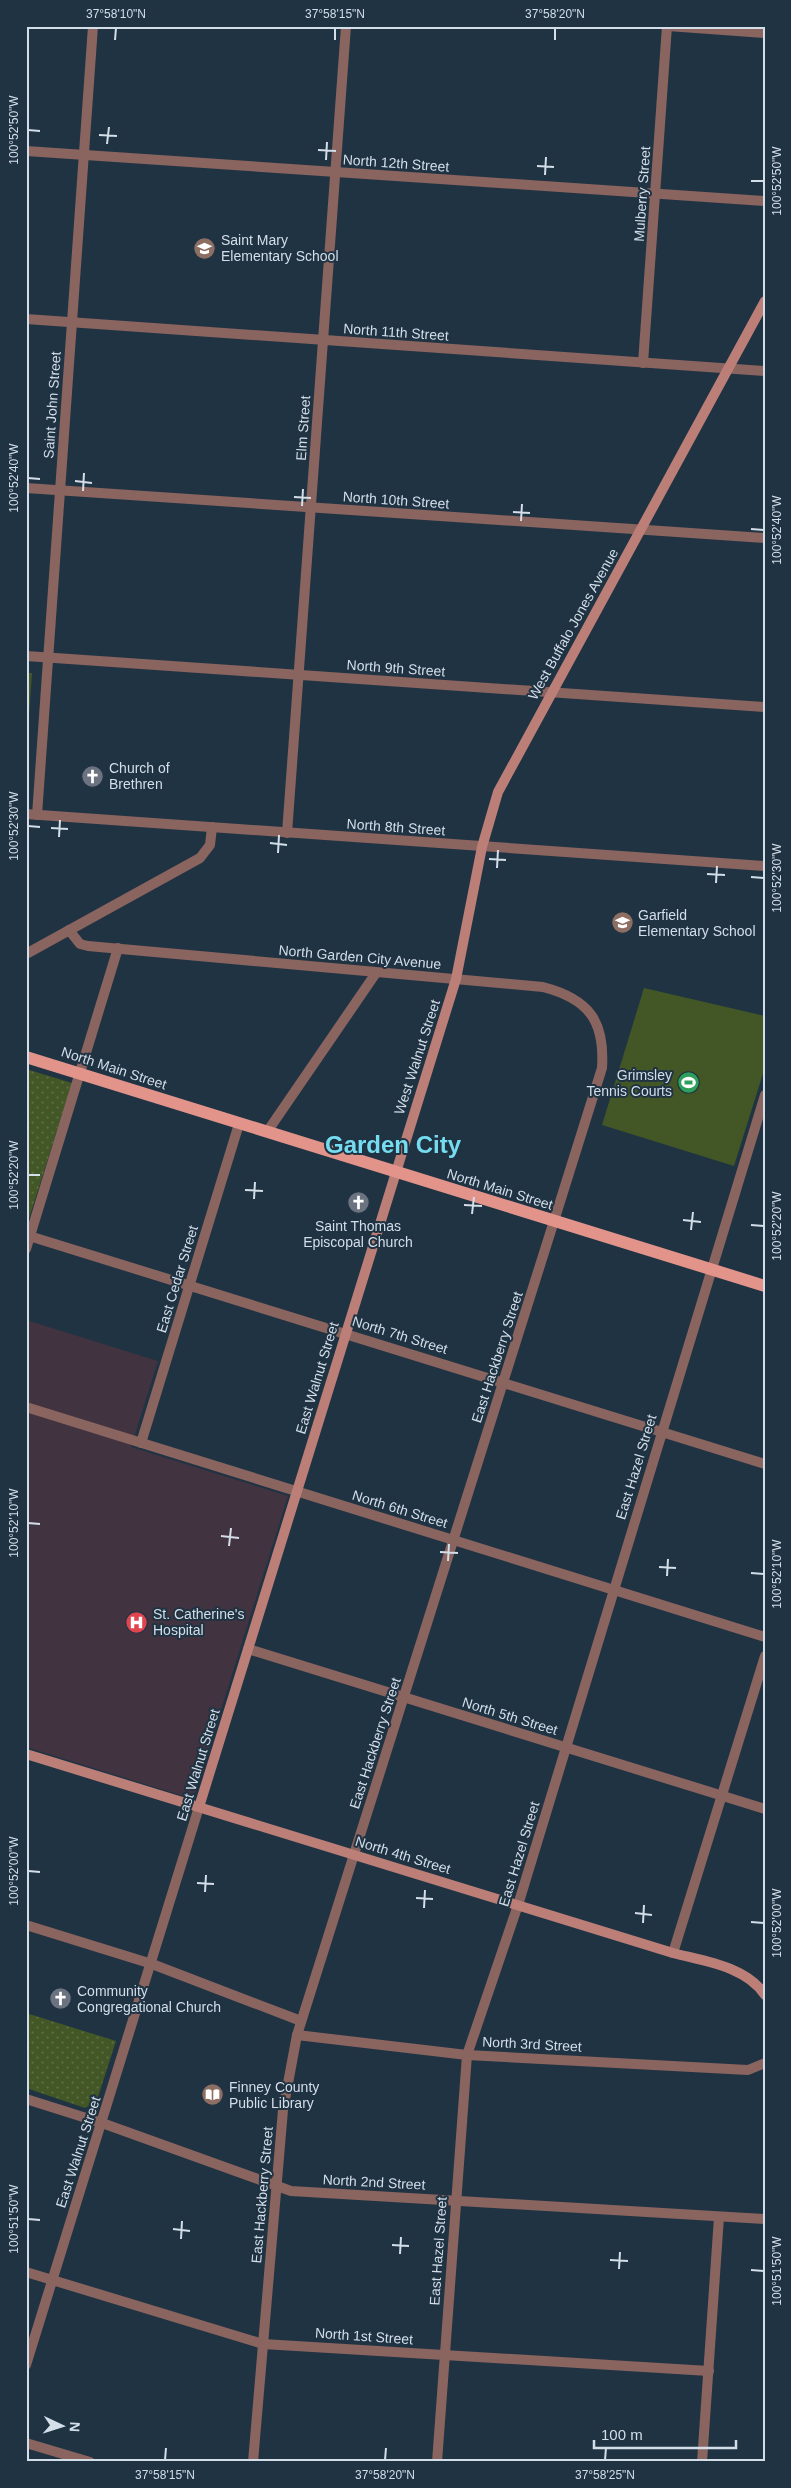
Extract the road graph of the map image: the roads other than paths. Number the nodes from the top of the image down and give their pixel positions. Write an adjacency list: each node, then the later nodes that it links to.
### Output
1 (93, 26): 6 (street, Saint John Street)
2 (346, 26): 7 (street, Elm Street)
3 (668, 26): 4 (street); 8 (street, Mulberry Street)
4 (765, 33)
5 (26, 151): 6 (street, North 12th Street)
6 (84, 154): 7 (street, North 12th Street); 12 (street, Saint John Street)
7 (335, 172): 8 (street, North 12th Street); 13 (street, Elm Street)
8 (656, 194): 9 (street, North 12th Street); 14 (street, Mulberry Street)
9 (765, 201)
10 (765, 301): 15 (main road, West Buffalo Jones Avenue)
11 (26, 319): 12 (street, North 11th Street)
12 (72, 322): 13 (street, North 11th Street); 18 (street, Saint John Street)
13 (323, 340): 14 (street, North 11th Street); 19 (street, Elm Street)
14 (643, 363): 15 (street, North 11th Street)
15 (729, 368): 16 (street, North 11th Street); 20 (main road, West Buffalo Jones Avenue)
16 (765, 371)
17 (26, 488): 18 (street, North 10th Street)
18 (60, 490): 19 (street, North 10th Street); 23 (street, Saint John Street)
19 (311, 508): 20 (street, North 10th Street); 24 (street, Elm Street)
20 (640, 530): 21 (street, North 10th Street); 25 (main road, West Buffalo Jones Avenue)
21 (765, 538)
22 (26, 656): 23 (street, North 9th Street)
23 (47, 658): 24 (street, North 9th Street); 28 (street, Saint John Street)
24 (298, 675): 25 (street, North 9th Street); 30 (street, Elm Street)
25 (551, 692): 26 (street, North 9th Street); 31 (main road, West Buffalo Jones Avenue)
26 (765, 707)
27 (26, 814): 28 (street, North 8th Street)
28 (37, 815): 29 (street, North 8th Street)
29 (212, 827): 30 (street, North 8th Street); 33 (street)
30 (287, 833): 31 (street, North 8th Street)
31 (482, 847): 32 (street, North 8th Street); 37 (main road, West Buffalo Jones Avenue)
32 (765, 866)
33 (70, 930): 34 (street, North Garden City Avenue); 35 (street)
34 (118, 948): 36 (street, North Garden City Avenue); 39 (street)
35 (26, 954)
36 (376, 973): 37 (street, North Garden City Avenue); 42 (street)
37 (456, 979): 43 (main road, West Walnut Street); 44 (street, North Garden City Avenue)
38 (26, 1057): 39 (main road, North Main Street)
39 (80, 1073): 41 (main road, North Main Street); 45 (street)
40 (765, 1095): 47 (street, East Hazel Street)
41 (239, 1124): 42 (main road, North Main Street); 48 (street, East Cedar Street)
42 (267, 1132): 43 (main road, North Main Street)
43 (395, 1172): 44 (main road, North Main Street); 50 (main road, East Walnut Street)
44 (554, 1222): 47 (main road, North Main Street); 51 (street, East Hackberry Street)
45 (28, 1236): 46 (street); 48 (street, North 7th Street)
46 (26, 1249)
47 (710, 1270): 49 (main road, North Main Street); 53 (street, East Hazel Street)
48 (190, 1285): 50 (street, North 7th Street); 54 (street, East Cedar Street)
49 (765, 1286)
50 (346, 1333): 51 (street, North 7th Street); 56 (main road, East Walnut Street)
51 (503, 1382): 53 (street, North 7th Street); 57 (street, East Hackberry Street)
52 (26, 1407): 54 (street, North 6th Street)
53 (661, 1431): 55 (street, North 7th Street); 58 (street, East Hazel Street)
54 (141, 1443): 56 (street, North 6th Street)
55 (765, 1464)
56 (296, 1492): 57 (street, North 6th Street); 60 (main road, East Walnut Street)
57 (454, 1540): 58 (street, North 6th Street); 62 (street, East Hackberry Street)
58 (613, 1590): 59 (street, North 6th Street); 63 (street, East Hazel Street)
59 (765, 1637)
60 (248, 1649): 62 (street, North 5th Street); 66 (main road, East Walnut Street)
61 (765, 1656): 65 (street)
62 (404, 1697): 63 (street, North 5th Street); 68 (street, East Hackberry Street)
63 (566, 1747): 65 (street, North 5th Street); 69 (street, East Hazel Street)
64 (26, 1754): 66 (main road, North 4th Street)
65 (722, 1795): 67 (street, North 5th Street); 71 (street)
66 (200, 1806): 68 (main road, North 4th Street); 72 (street, East Walnut Street)
67 (765, 1809)
68 (354, 1854): 69 (main road, North 4th Street); 74 (street, East Hackberry Street)
69 (518, 1904): 71 (main road, North 4th Street); 76 (street, East Hazel Street)
70 (26, 1925): 72 (street)
71 (672, 1953): 73 (main road, North 4th Street)
72 (152, 1964): 74 (street); 79 (street, East Walnut Street)
73 (765, 1995)
74 (301, 2021): 75 (street, East Hackberry Street)
75 (297, 2035): 76 (street, North 3rd Street); 80 (street, East Hackberry Street)
76 (467, 2055): 77 (street, North 3rd Street); 81 (street, East Hazel Street)
77 (765, 2063)
78 (26, 2099): 79 (street, North 2nd Street)
79 (102, 2123): 80 (street, North 2nd Street); 85 (street, East Walnut Street)
80 (276, 2185): 81 (street, North 2nd Street); 86 (street, East Hackberry Street)
81 (455, 2201): 82 (street, North 2nd Street); 87 (street, East Hazel Street)
82 (719, 2217): 83 (street, North 2nd Street); 89 (street)
83 (765, 2219)
84 (26, 2272): 85 (street, North 1st Street)
85 (52, 2280): 86 (street, North 1st Street); 88 (street, East Walnut Street)
86 (263, 2344): 87 (street, North 1st Street); 92 (street, East Hackberry Street)
87 (444, 2355): 89 (street, North 1st Street); 93 (street, East Hazel Street)
88 (26, 2365)
89 (709, 2371): 94 (street)
90 (26, 2443): 91 (street)
91 (90, 2462)
92 (253, 2462)
93 (437, 2462)
94 (702, 2462)

